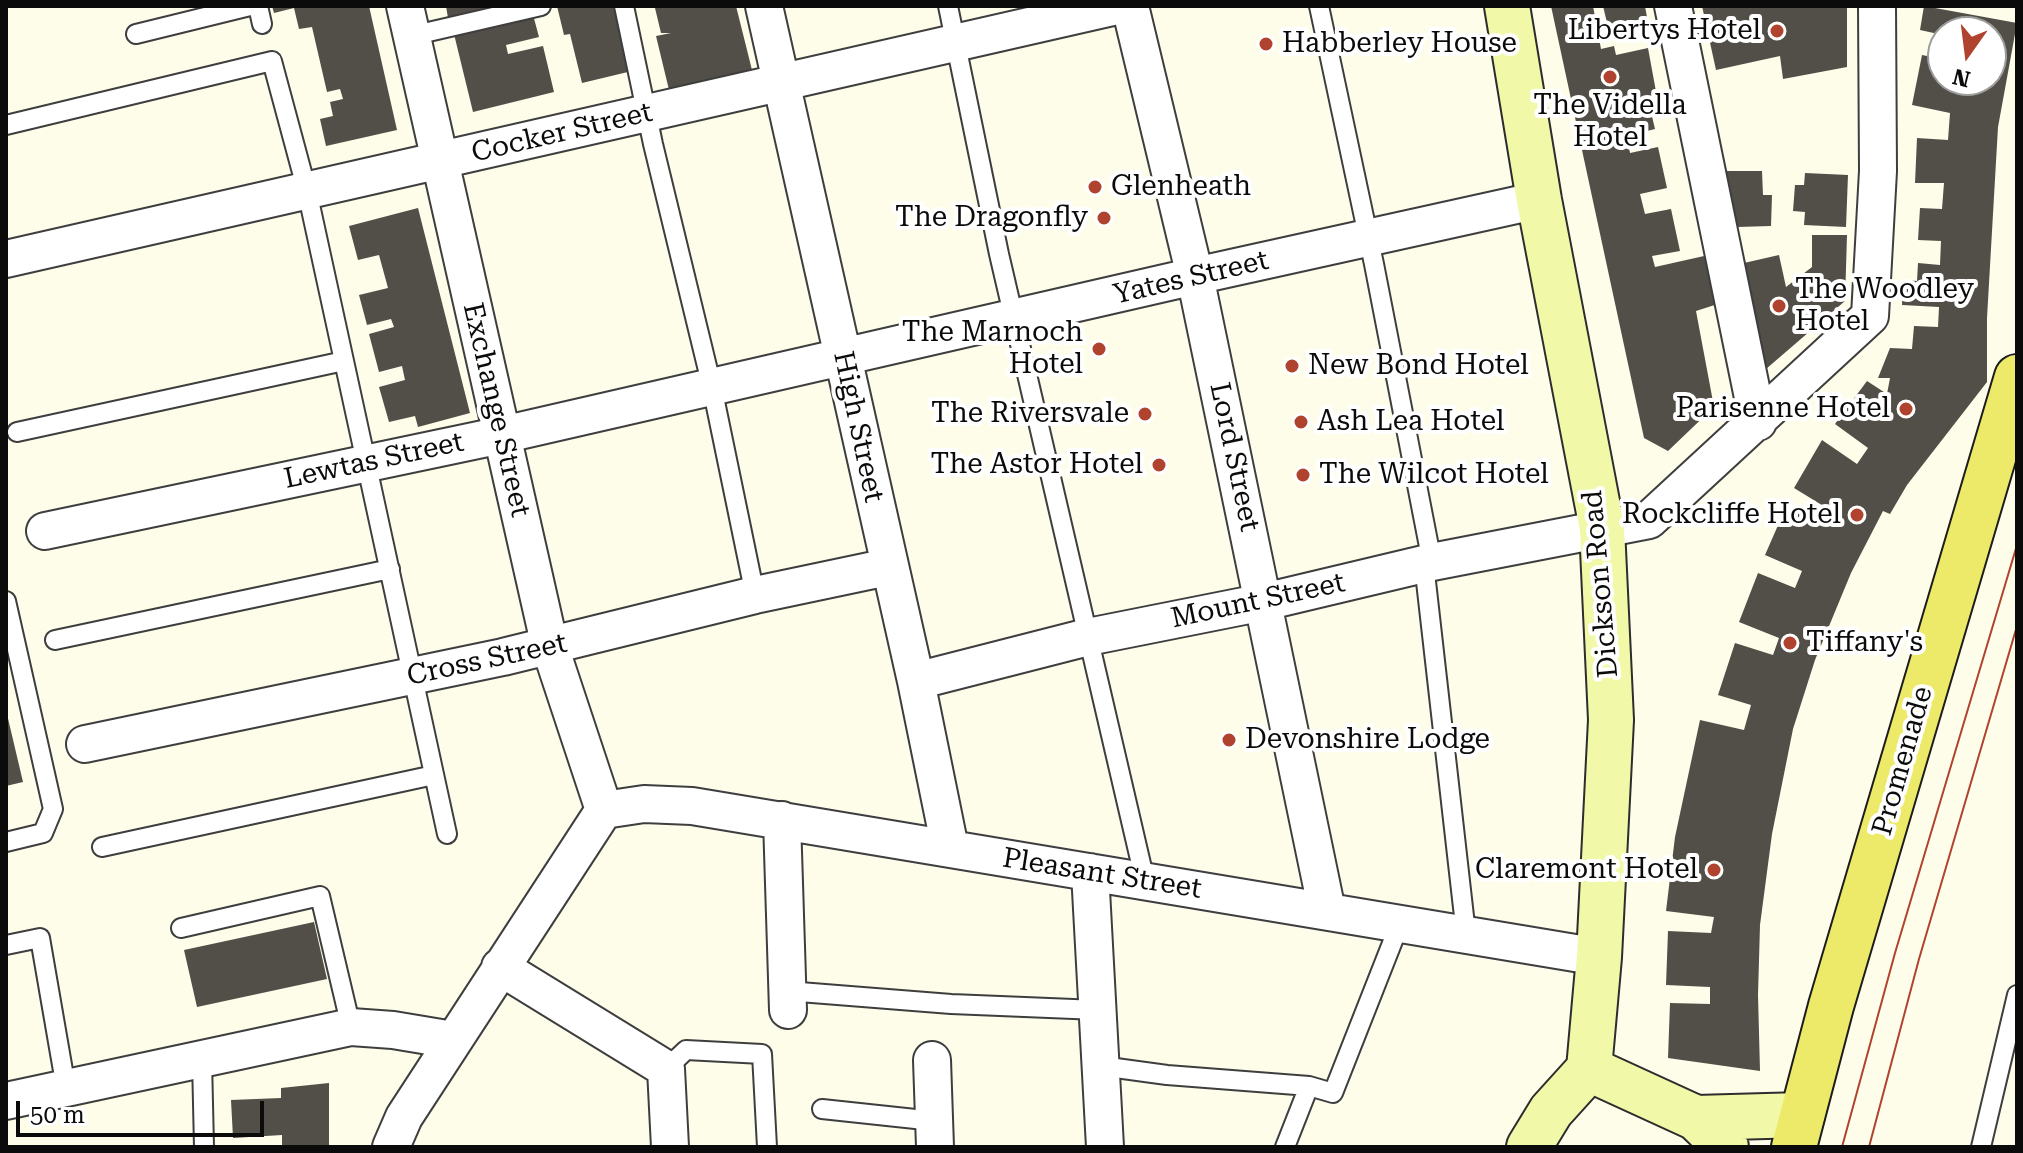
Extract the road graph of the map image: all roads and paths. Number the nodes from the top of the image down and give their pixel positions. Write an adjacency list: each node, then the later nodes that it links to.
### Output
1 (250, 6): 13 (lane)
2 (541, 6): 12 (lane)
3 (624, 6): 16 (lane)
4 (764, 6): 15 (street, High Street)
5 (948, 6): 14 (lane)
6 (1117, 6): 14 (street, Cocker Street)
7 (1130, 6): 23 (street, Lord Street)
8 (1319, 6): 21 (lane)
9 (1507, 6): 20 (street, Dickson Road)
10 (1673, 6): 29 (street)
11 (1877, 6): 29 (street, Mount Street)
12 (408, 21): 18 (street, Exchange Street)
13 (136, 34)
14 (957, 43): 15 (street, Cocker Street); 24 (lane)
15 (781, 83): 16 (street, Cocker Street); 25 (street, High Street)
16 (647, 115): 18 (street, Cocker Street); 28 (lane)
17 (6, 125): 19 (lane)
18 (438, 161): 19 (street, Cocker Street); 31 (street, Exchange Street)
19 (307, 191): 22 (street, Cocker Street); 26 (lane)
20 (1539, 200): 21 (street, Yates Street); 33 (street, Dickson Road)
21 (1367, 238): 23 (street, Yates Street); 35 (lane)
22 (6, 259)
23 (1195, 276): 24 (street, Yates Street); 40 (street, Lord Street)
24 (1014, 318): 25 (street, Yates Street); 41 (lane)
25 (843, 355): 28 (street, Lewtas Street); 36 (street, High Street)
26 (344, 361): 30 (lane); 32 (lane)
27 (2017, 377): 77 (main road, Promenade)
28 (712, 387): 31 (street, Lewtas Street); 38 (lane)
29 (1758, 422): 33 (street, Mount Street)
30 (17, 432)
31 (502, 435): 32 (street, Lewtas Street); 43 (street, Exchange Street)
32 (367, 463): 34 (street, Lewtas Street); 37 (lane)
33 (1602, 528): 35 (street, Mount Street); 61 (street, Dickson Road)
34 (45, 531)
35 (1428, 563): 40 (street, Mount Street); 59 (lane)
36 (888, 567): 38 (street, Cross Street); 45 (street, High Street)
37 (390, 569): 42 (lane); 44 (lane)
38 (755, 595): 43 (street, Cross Street)
39 (6, 601): 51 (lane)
40 (1264, 602): 41 (street, Mount Street); 56 (street, Lord Street)
41 (1088, 637): 45 (street, Mount Street); 55 (lane)
42 (55, 640)
43 (550, 647): 44 (street, Cross Street); 48 (street, Exchange Street)
44 (413, 676): 46 (street, Cross Street); 47 (lane)
45 (916, 681): 53 (street, High Street)
46 (85, 744)
47 (434, 775): 50 (lane); 52 (lane)
48 (604, 810): 49 (street, Pleasant Street); 62 (street)
49 (782, 820): 53 (street, Pleasant Street); 64 (street)
50 (447, 834)
51 (6, 842)
52 (102, 847)
53 (950, 848): 54 (street, Pleasant Street)
54 (1090, 872): 55 (street, Pleasant Street); 65 (street)
55 (1145, 881): 56 (street, Pleasant Street)
56 (1327, 911): 57 (street, Pleasant Street)
57 (1400, 923): 59 (street, Pleasant Street); 73 (lane)
58 (181, 928): 66 (lane)
59 (1466, 934): 61 (street, Pleasant Street)
60 (6, 945): 74 (lane)
61 (1599, 957): 72 (street, Dickson Road)
62 (500, 967): 67 (street); 71 (street)
63 (2017, 995): 87 (lane)
64 (787, 1000): 65 (lane)
65 (1098, 1010): 70 (street)
66 (351, 1027): 67 (street); 68 (street)
67 (453, 1040): 81 (street)
68 (202, 1060): 74 (street); 80 (lane)
69 (932, 1060): 79 (street)
70 (1101, 1066): 73 (lane); 84 (street)
71 (666, 1069): 82 (street); 83 (lane)
72 (1589, 1069): 78 (street); 86 (street)
73 (1309, 1086): 85 (lane)
74 (66, 1088): 75 (street)
75 (6, 1101)
76 (822, 1109): 79 (lane)
77 (1798, 1131): 78 (street)
78 (1711, 1133)
79 (935, 1134)
80 (204, 1147)
81 (391, 1147)
82 (670, 1147)
83 (767, 1147)
84 (1105, 1147)
85 (1285, 1147)
86 (1529, 1147)
87 (1981, 1147)

